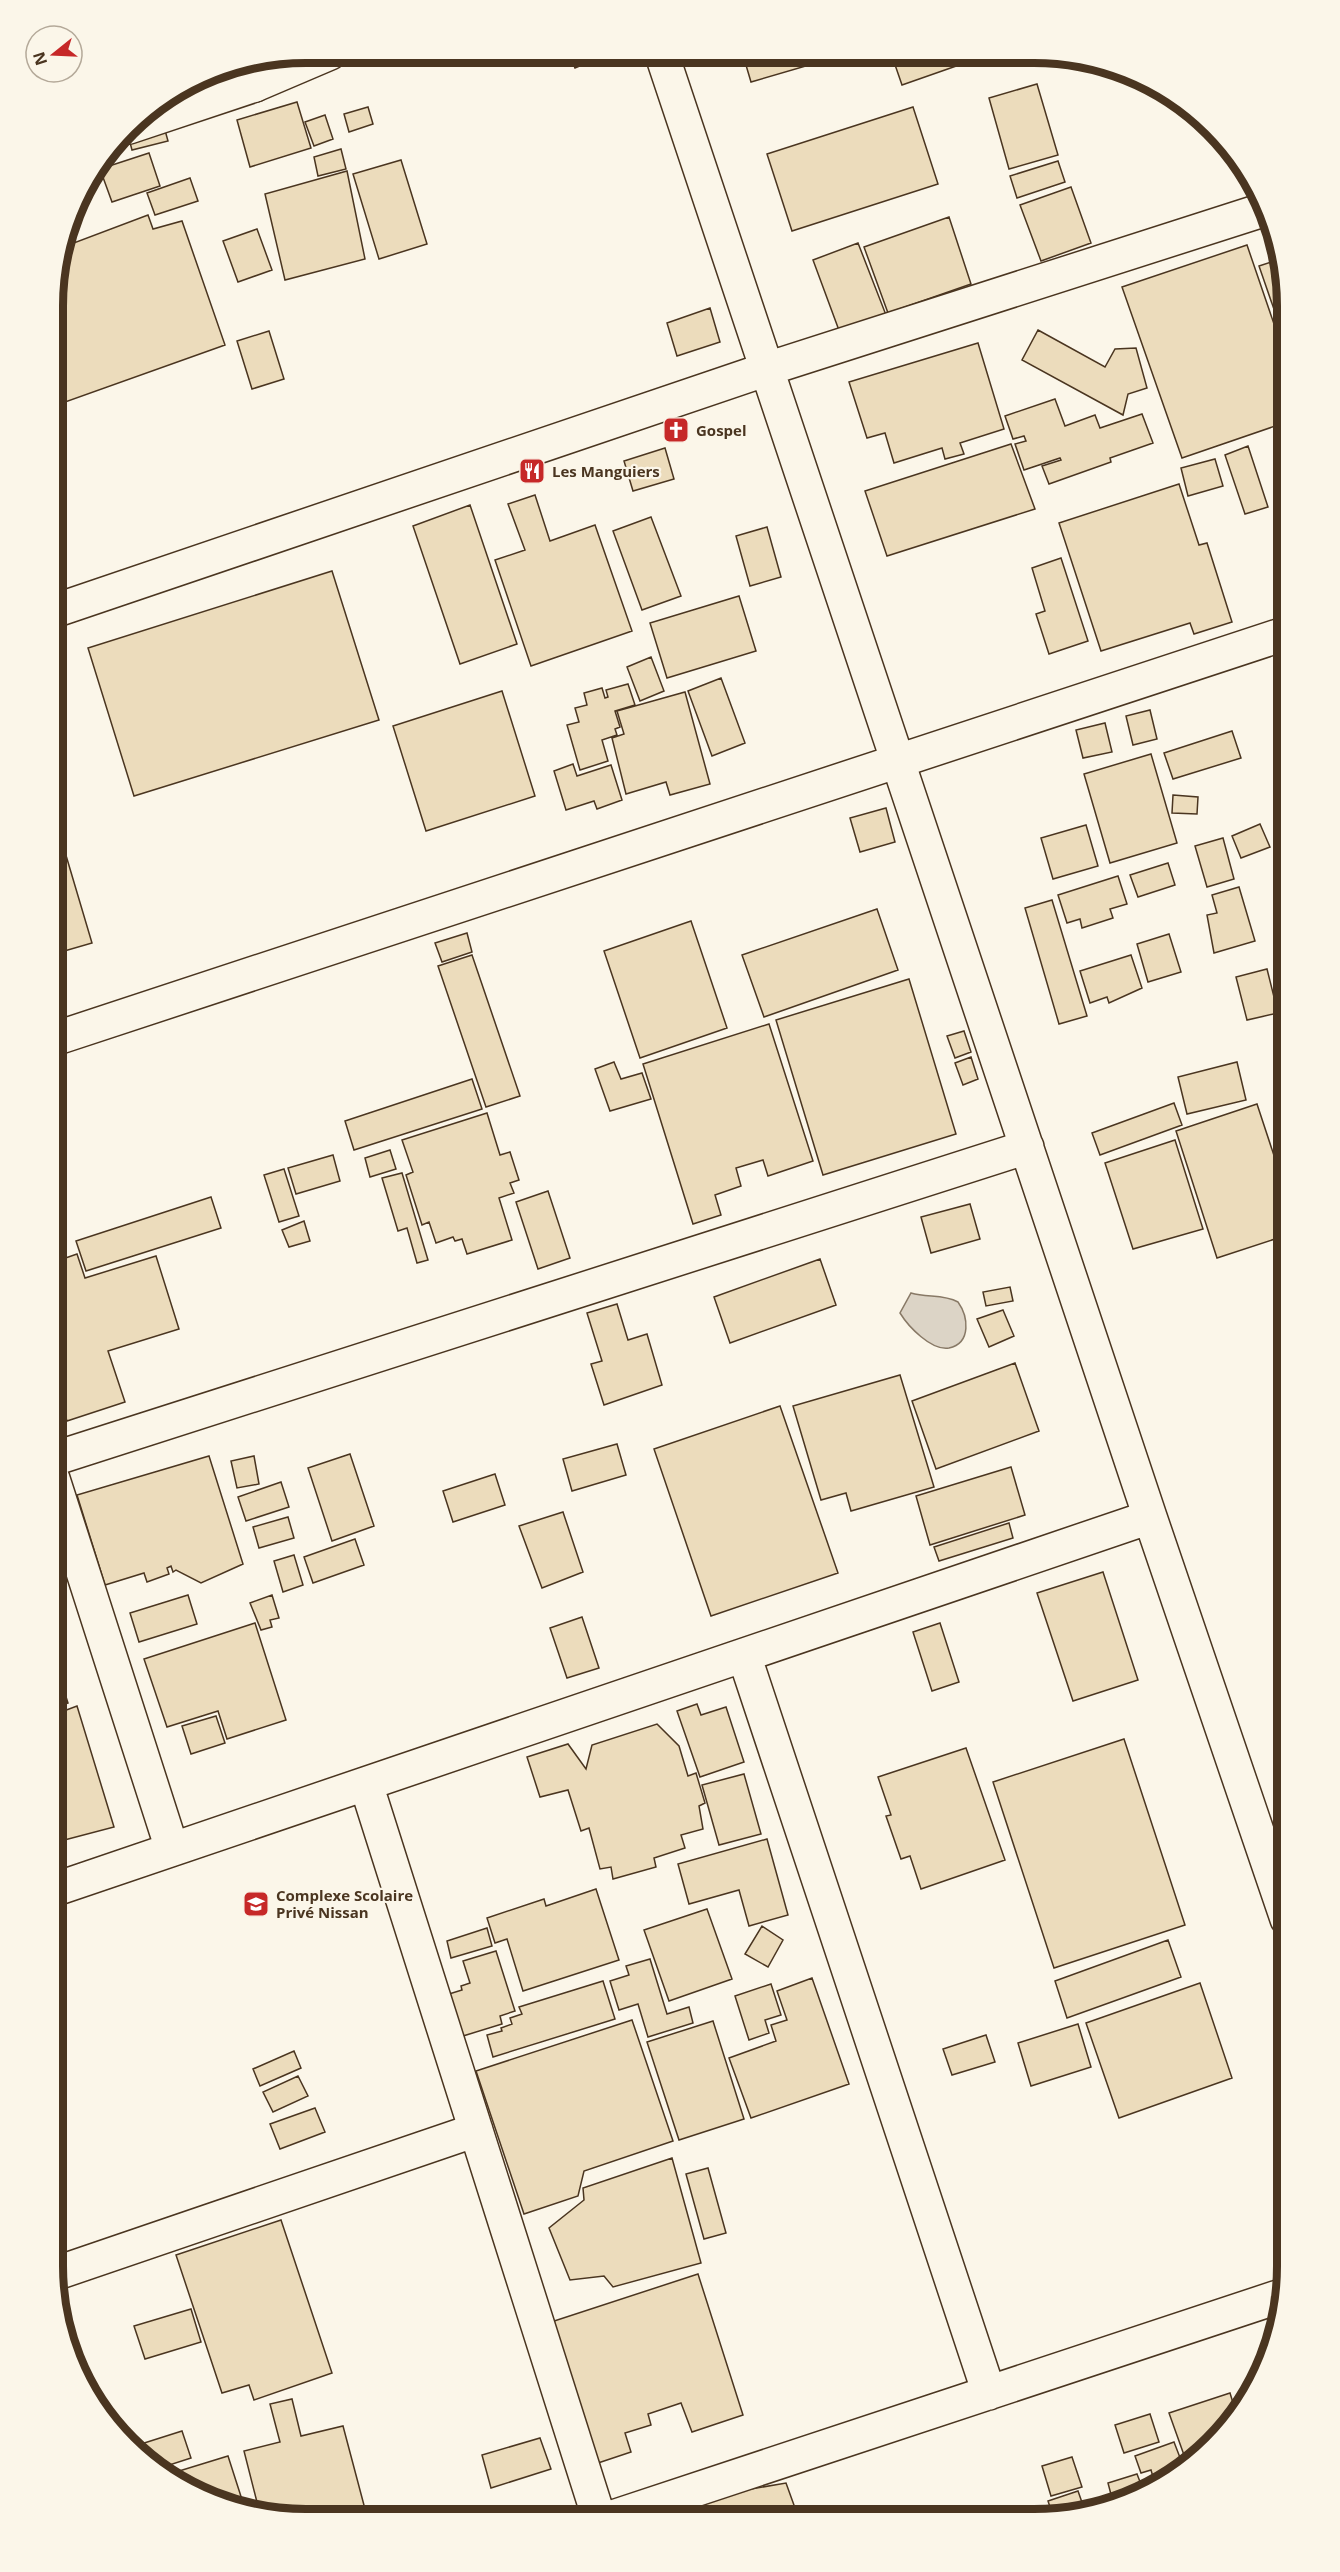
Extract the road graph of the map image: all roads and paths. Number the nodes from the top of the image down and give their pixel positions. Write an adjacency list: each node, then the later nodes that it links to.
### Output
1 (665, 63): 6 (street)
2 (291, 64): 3 (street)
3 (252, 75): 4 (street)
4 (154, 117)
5 (1258, 211): 6 (street)
6 (767, 369): 7 (street); 9 (street)
7 (63, 608)
8 (1277, 636): 9 (street)
9 (898, 761): 10 (street); 11 (street)
10 (63, 1036)
11 (1027, 1147): 12 (street); 14 (street)
12 (63, 1456)
13 (63, 1510): 18 (street)
14 (1150, 1517): 15 (street); 17 (street)
15 (744, 1655): 16 (street); 24 (street)
16 (366, 1784): 18 (street); 21 (street)
17 (1274, 1837): 19 (street)
18 (172, 1849): 20 (street)
19 (1277, 1856)
20 (63, 1887)
21 (476, 2130): 22 (street); 25 (street)
22 (63, 2271)
23 (1275, 2298): 24 (street)
24 (989, 2393): 26 (street)
25 (596, 2509)
26 (637, 2509)

